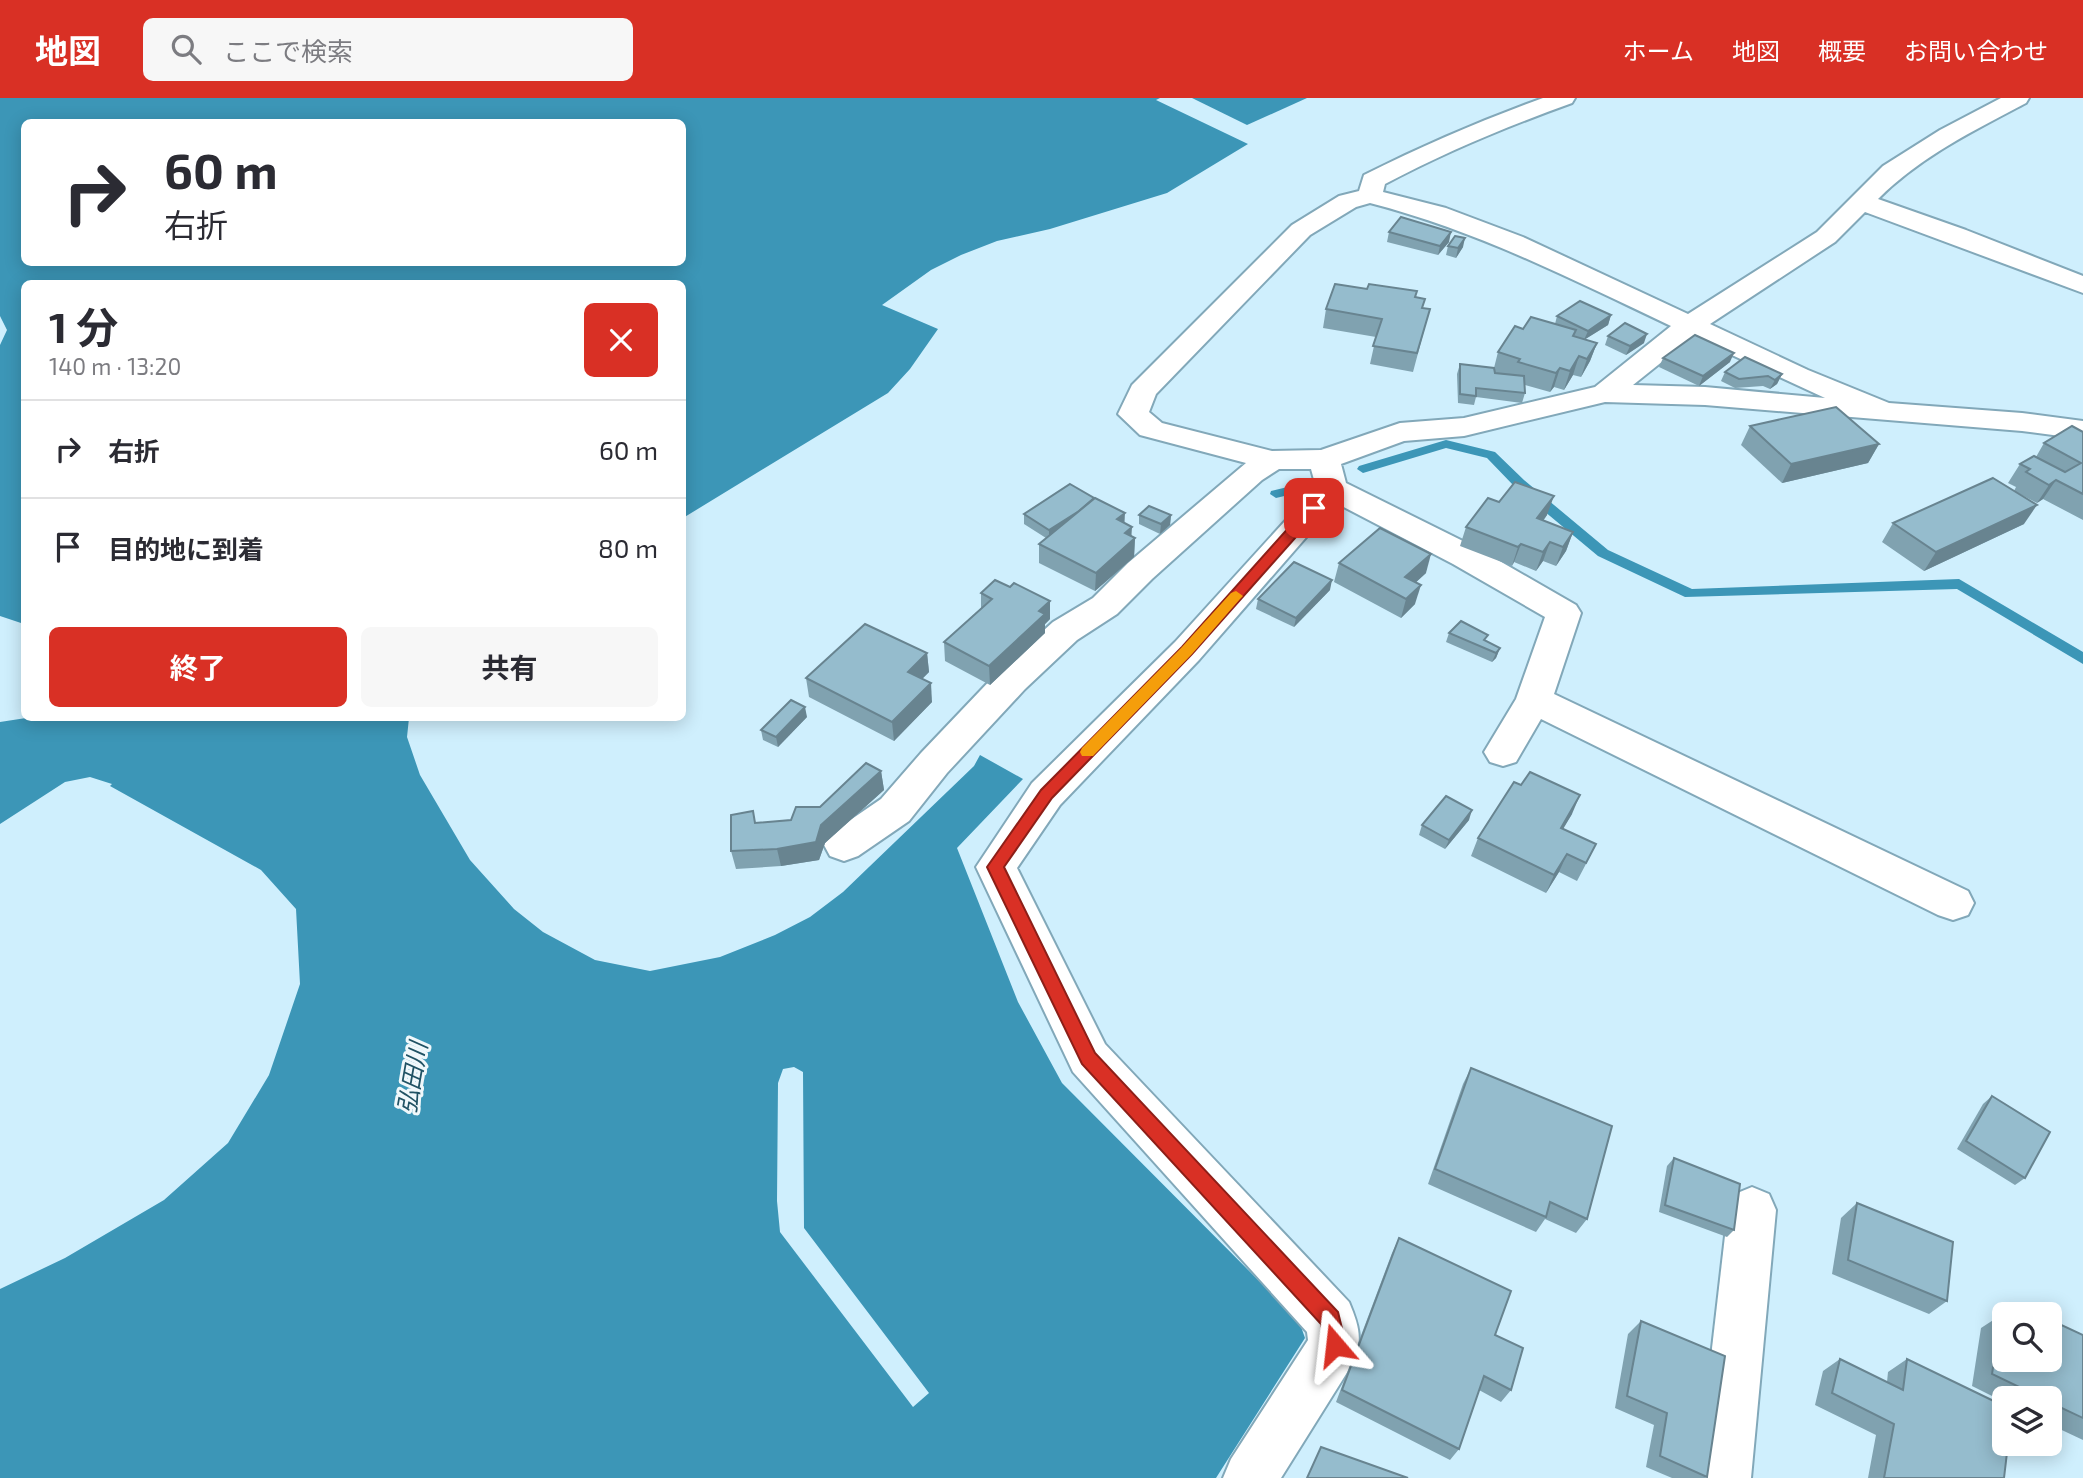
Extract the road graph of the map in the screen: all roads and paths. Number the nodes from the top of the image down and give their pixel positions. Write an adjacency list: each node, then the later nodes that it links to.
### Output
1 (1564, 98): 3 (street)
2 (2018, 98): 4 (street)
3 (1370, 196): 6 (street); 10 (street)
4 (1861, 202): 5 (street); 6 (street)
5 (2083, 285)
6 (1690, 325): 7 (street); 8 (street)
7 (1605, 393): 8 (street); 11 (street)
8 (1884, 412): 9 (street)
9 (2083, 430)
10 (1272, 460): 11 (street); 14 (street)
11 (1328, 473): 12 (street); 17 (street)
12 (1534, 701): 13 (street); 15 (street)
13 (1503, 752)
14 (844, 845)
15 (1953, 903)
16 (1752, 1210): 18 (street)
17 (1250, 1478)
18 (1724, 1478)

